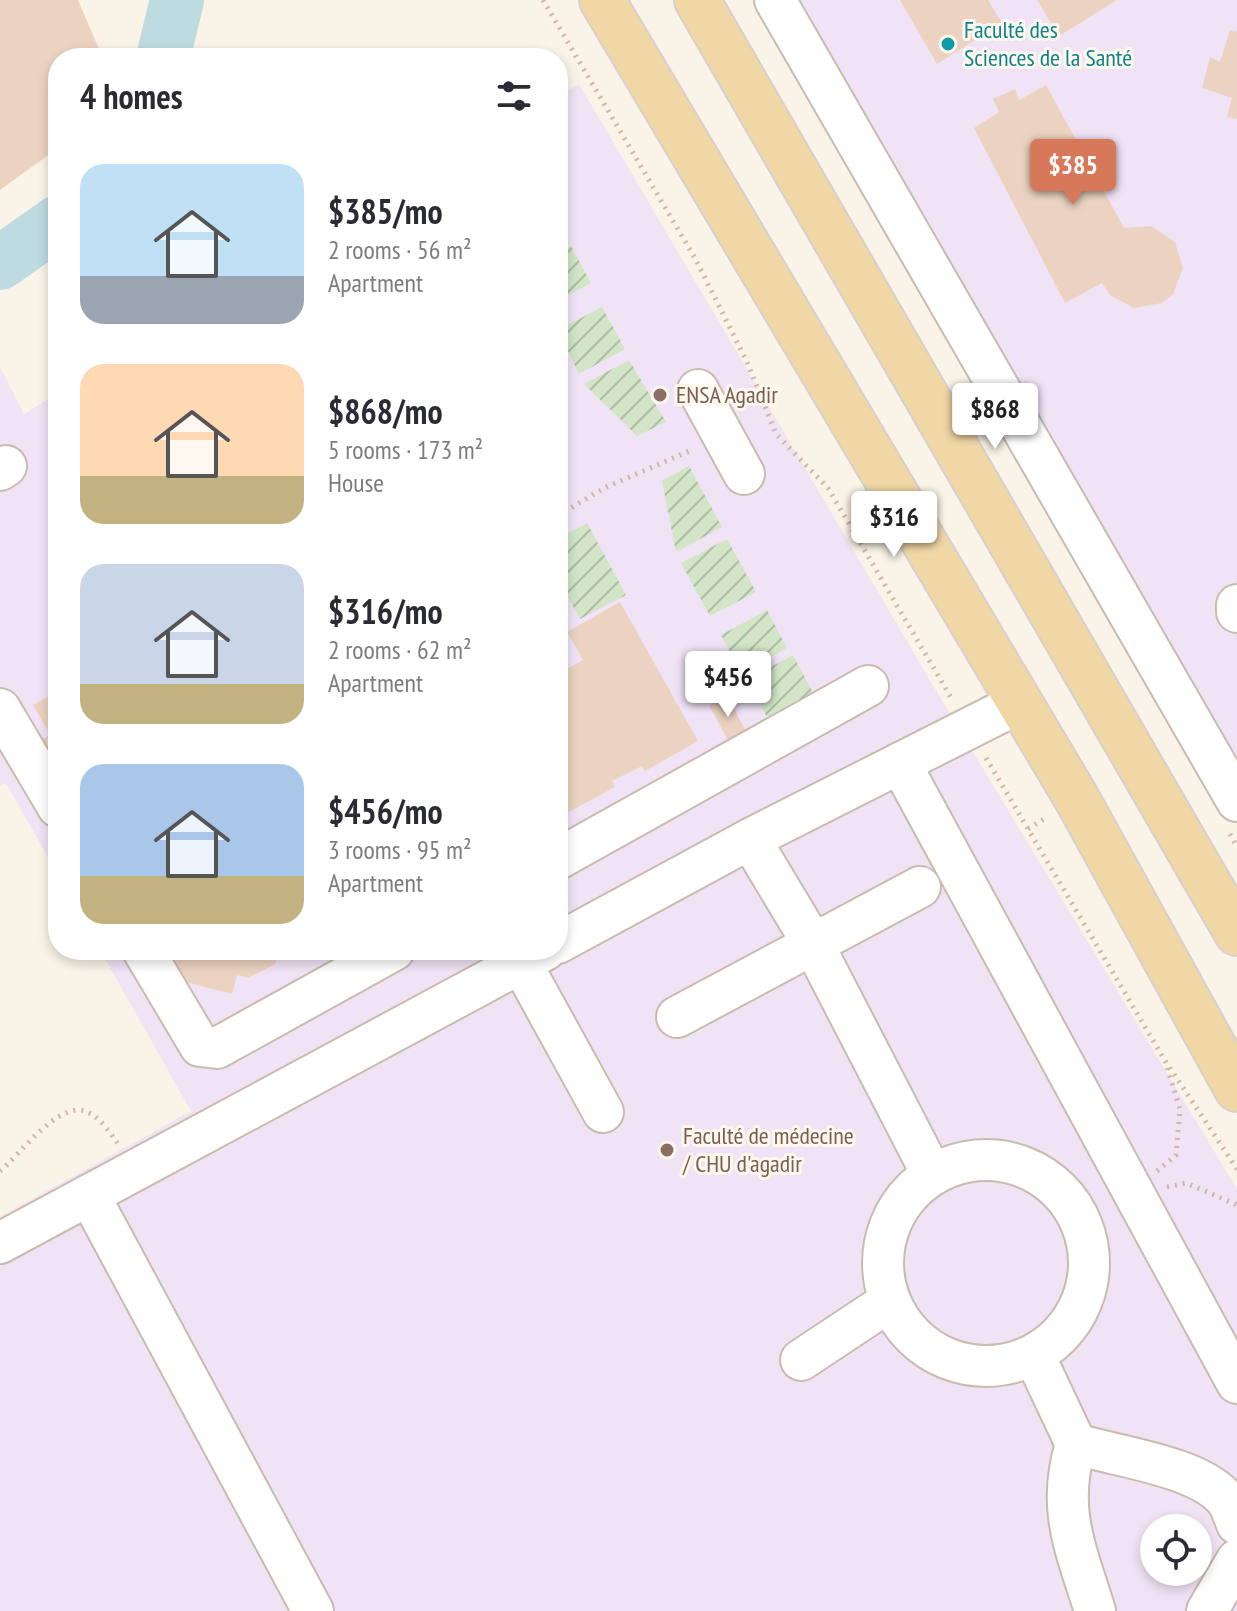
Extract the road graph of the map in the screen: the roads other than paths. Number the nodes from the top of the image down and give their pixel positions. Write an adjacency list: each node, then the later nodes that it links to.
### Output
1 (602, 0): 9 (main road)
2 (697, 0): 17 (main road)
3 (775, 0): 13 (street)
4 (698, 390): 5 (street)
5 (744, 474)
6 (1237, 605): 7 (street)
7 (1237, 612)
8 (868, 686): 15 (street)
9 (1019, 703): 11 (street); 25 (main road)
10 (0, 709): 12 (street)
11 (900, 763): 14 (street); 28 (street)
12 (48, 790)
13 (1237, 801)
14 (750, 839): 18 (street); 19 (street)
15 (568, 853)
16 (920, 887): 19 (street)
17 (1237, 933)
18 (568, 938)
19 (813, 944): 24 (street); 27 (street)
20 (149, 960): 21 (street)
21 (376, 960)
22 (526, 960): 29 (street)
23 (535, 960): 26 (street)
24 (677, 1017)
25 (1237, 1089)
26 (603, 1112)
27 (932, 1174): 30 (street); 32 (street)
28 (1131, 1193): 30 (street); 35 (street)
29 (89, 1195): 31 (street); 38 (street)
30 (1077, 1212): 33 (street)
31 (0, 1243)
32 (890, 1301): 33 (street); 34 (street)
33 (1034, 1355): 36 (street)
34 (801, 1360)
35 (1237, 1383)
36 (1076, 1444): 37 (street); 39 (street)
37 (1237, 1524)
38 (313, 1611)
39 (1095, 1611)

